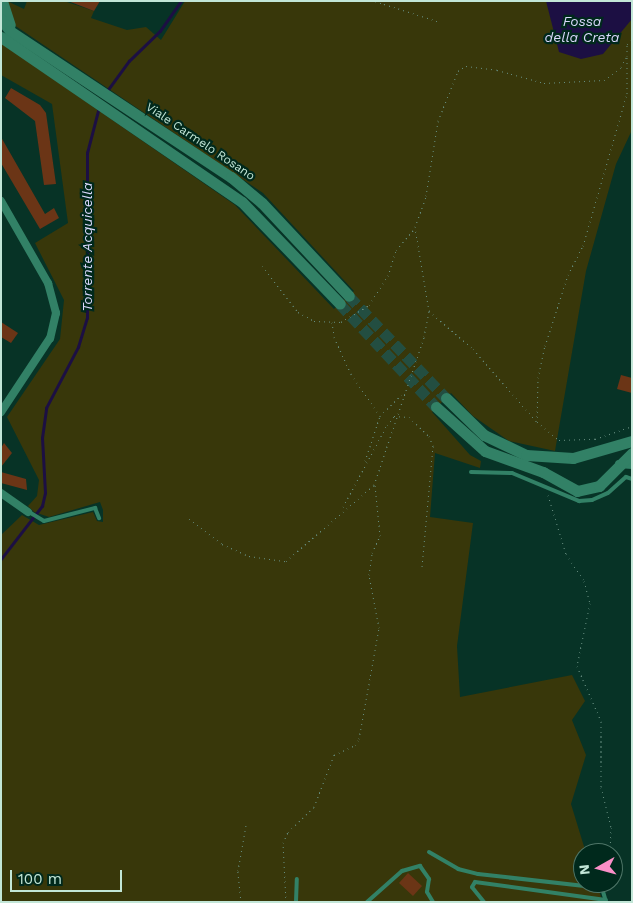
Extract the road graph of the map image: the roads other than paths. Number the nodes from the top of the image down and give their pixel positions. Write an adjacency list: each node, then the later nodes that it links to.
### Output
1 (2, 2): 3 (main road)
2 (1, 19): 3 (main road)
3 (19, 35): 5 (main road)
4 (1, 37): 5 (main road)
5 (88, 88): 6 (main road)
6 (114, 106): 8 (main road, Viale Carmelo Rosano); 9 (main road, Viale Carmelo Rosano)
7 (1, 201): 12 (street)
8 (349, 296)
9 (340, 304)
10 (446, 398): 13 (main road)
11 (436, 407): 15 (main road)
12 (1, 412)
13 (632, 441)
14 (632, 452): 15 (main road)
15 (619, 464): 16 (street)
16 (632, 465)
17 (471, 472): 18 (lane)
18 (632, 479)
19 (1, 493): 20 (street)
20 (30, 514): 21 (lane)
21 (99, 518)
22 (429, 852): 24 (lane)
23 (297, 880): 25 (lane)
24 (606, 901): 28 (lane)
25 (296, 902)
26 (367, 902): 27 (lane)
27 (433, 902)
28 (484, 902)

